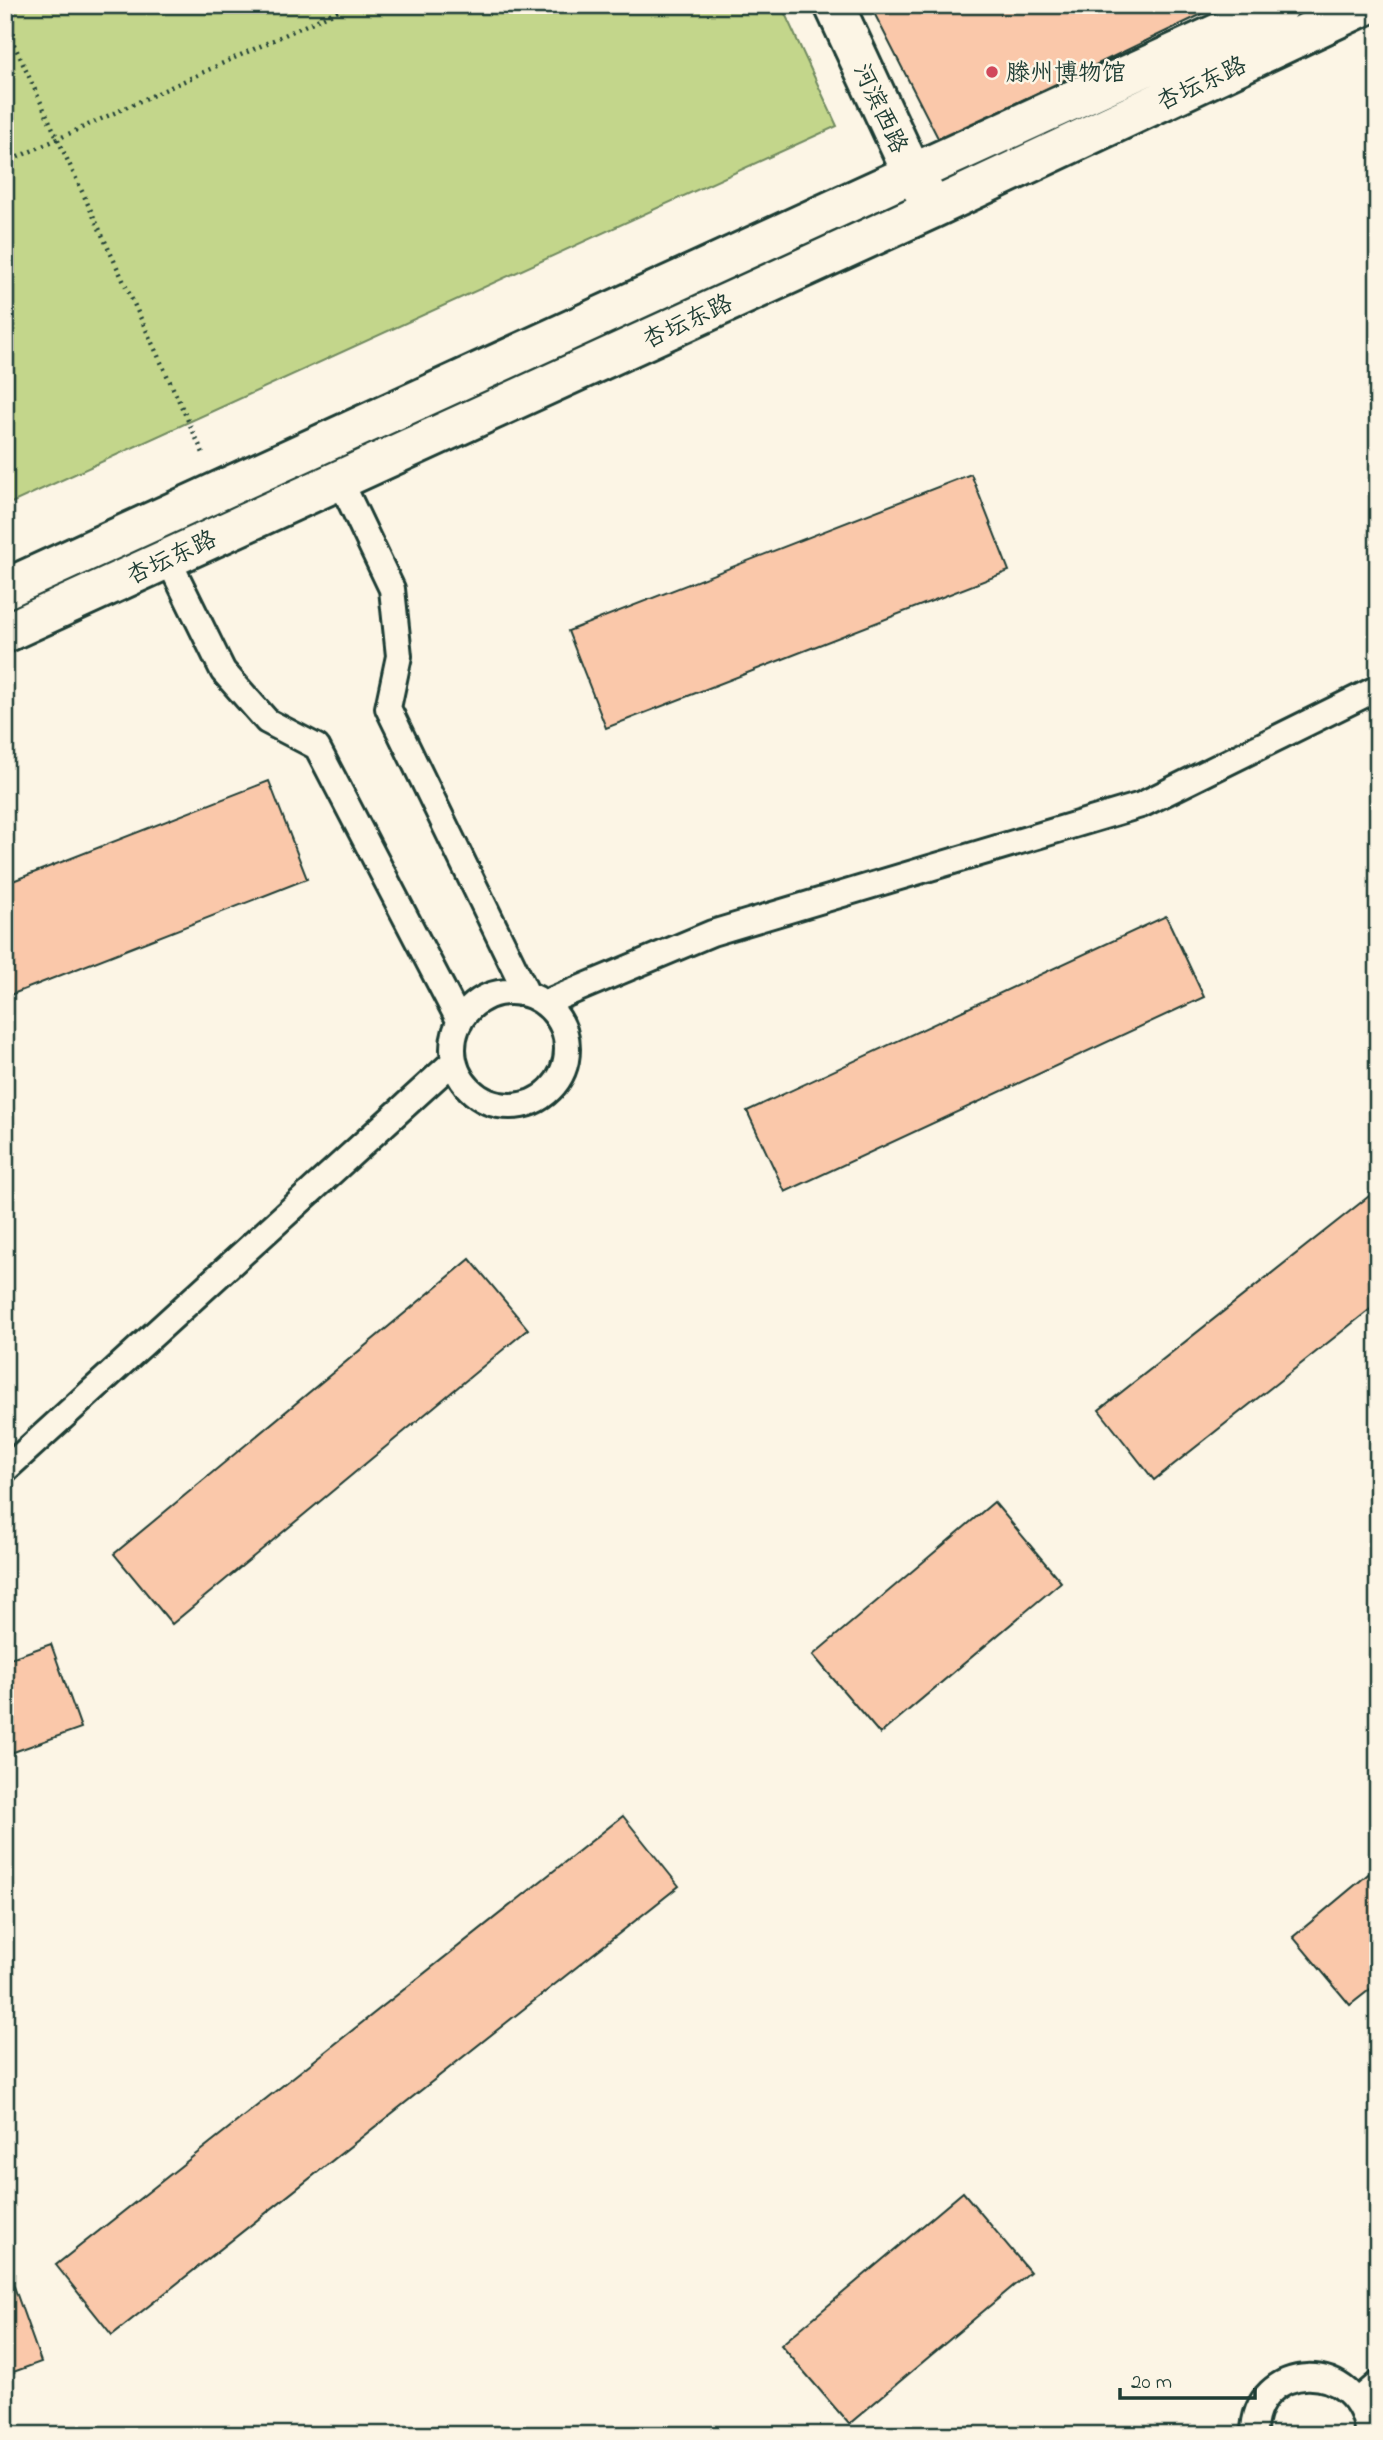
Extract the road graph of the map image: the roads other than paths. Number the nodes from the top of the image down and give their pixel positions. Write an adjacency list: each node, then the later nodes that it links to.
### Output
1 (834, 5): 4 (street, 河滨西路)
2 (1280, 5): 4 (street, 杏坛东路)
3 (1366, 5): 5 (street, 杏坛东路)
4 (912, 173): 5 (street, 河滨西路); 8 (street, 杏坛东路)
5 (934, 208): 6 (street, 杏坛东路)
6 (340, 480): 7 (street, 杏坛东路); 11 (lane)
7 (168, 559): 9 (street, 杏坛东路); 12 (lane)
8 (5, 589)
9 (5, 633)
10 (1378, 688): 11 (lane)
11 (536, 998): 12 (lane); 13 (lane)
12 (460, 1022): 13 (lane)
13 (454, 1061): 14 (lane)
14 (5, 1470)
15 (1378, 2384): 16 (lane)
16 (1358, 2401): 17 (lane); 18 (lane)
17 (1254, 2435)
18 (1368, 2435)

